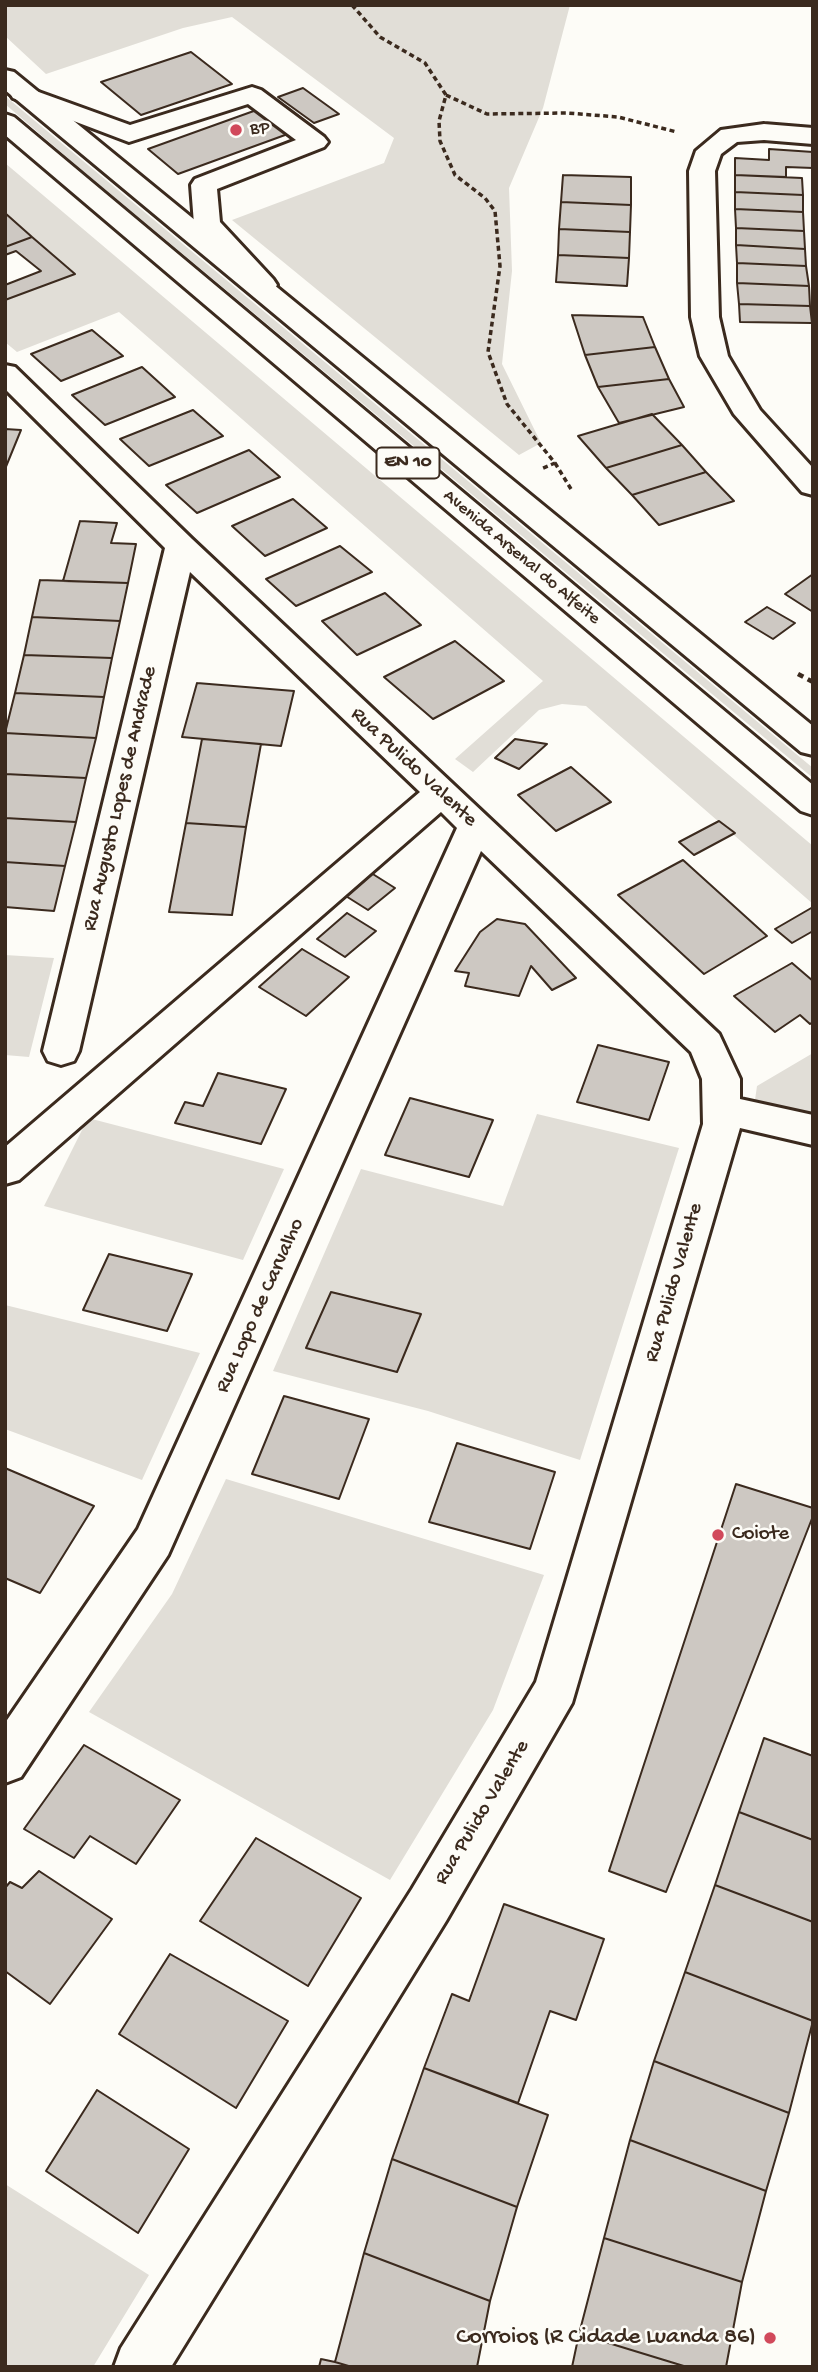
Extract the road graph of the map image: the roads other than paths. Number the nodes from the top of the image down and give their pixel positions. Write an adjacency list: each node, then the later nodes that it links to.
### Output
1 (14, 85): 4 (street, Avenida Arsenal do Alfeite / EN 10); 4 (street)
2 (5, 122): 10 (street, Avenida Arsenal do Alfeite / EN 10)
3 (813, 136): 6 (street)
4 (286, 310): 8 (street, Avenida Arsenal do Alfeite / EN 10)
5 (5, 373): 7 (street, Rua Pulido Valente)
6 (813, 486)
7 (181, 546): 9 (street, Rua Pulido Valente); 12 (street, Rua Augusto Lopes de Andrade)
8 (813, 744)
9 (440, 794): 11 (street, Rua Pulido Valente); 15 (street)
10 (813, 803)
11 (475, 826): 13 (street, Rua Pulido Valente); 16 (street, Rua Lopo de Carvalho)
12 (61, 1051)
13 (721, 1109): 14 (street); 17 (street, Rua Pulido Valente)
14 (813, 1130)
15 (5, 1169)
16 (5, 1762)
17 (140, 2367)

